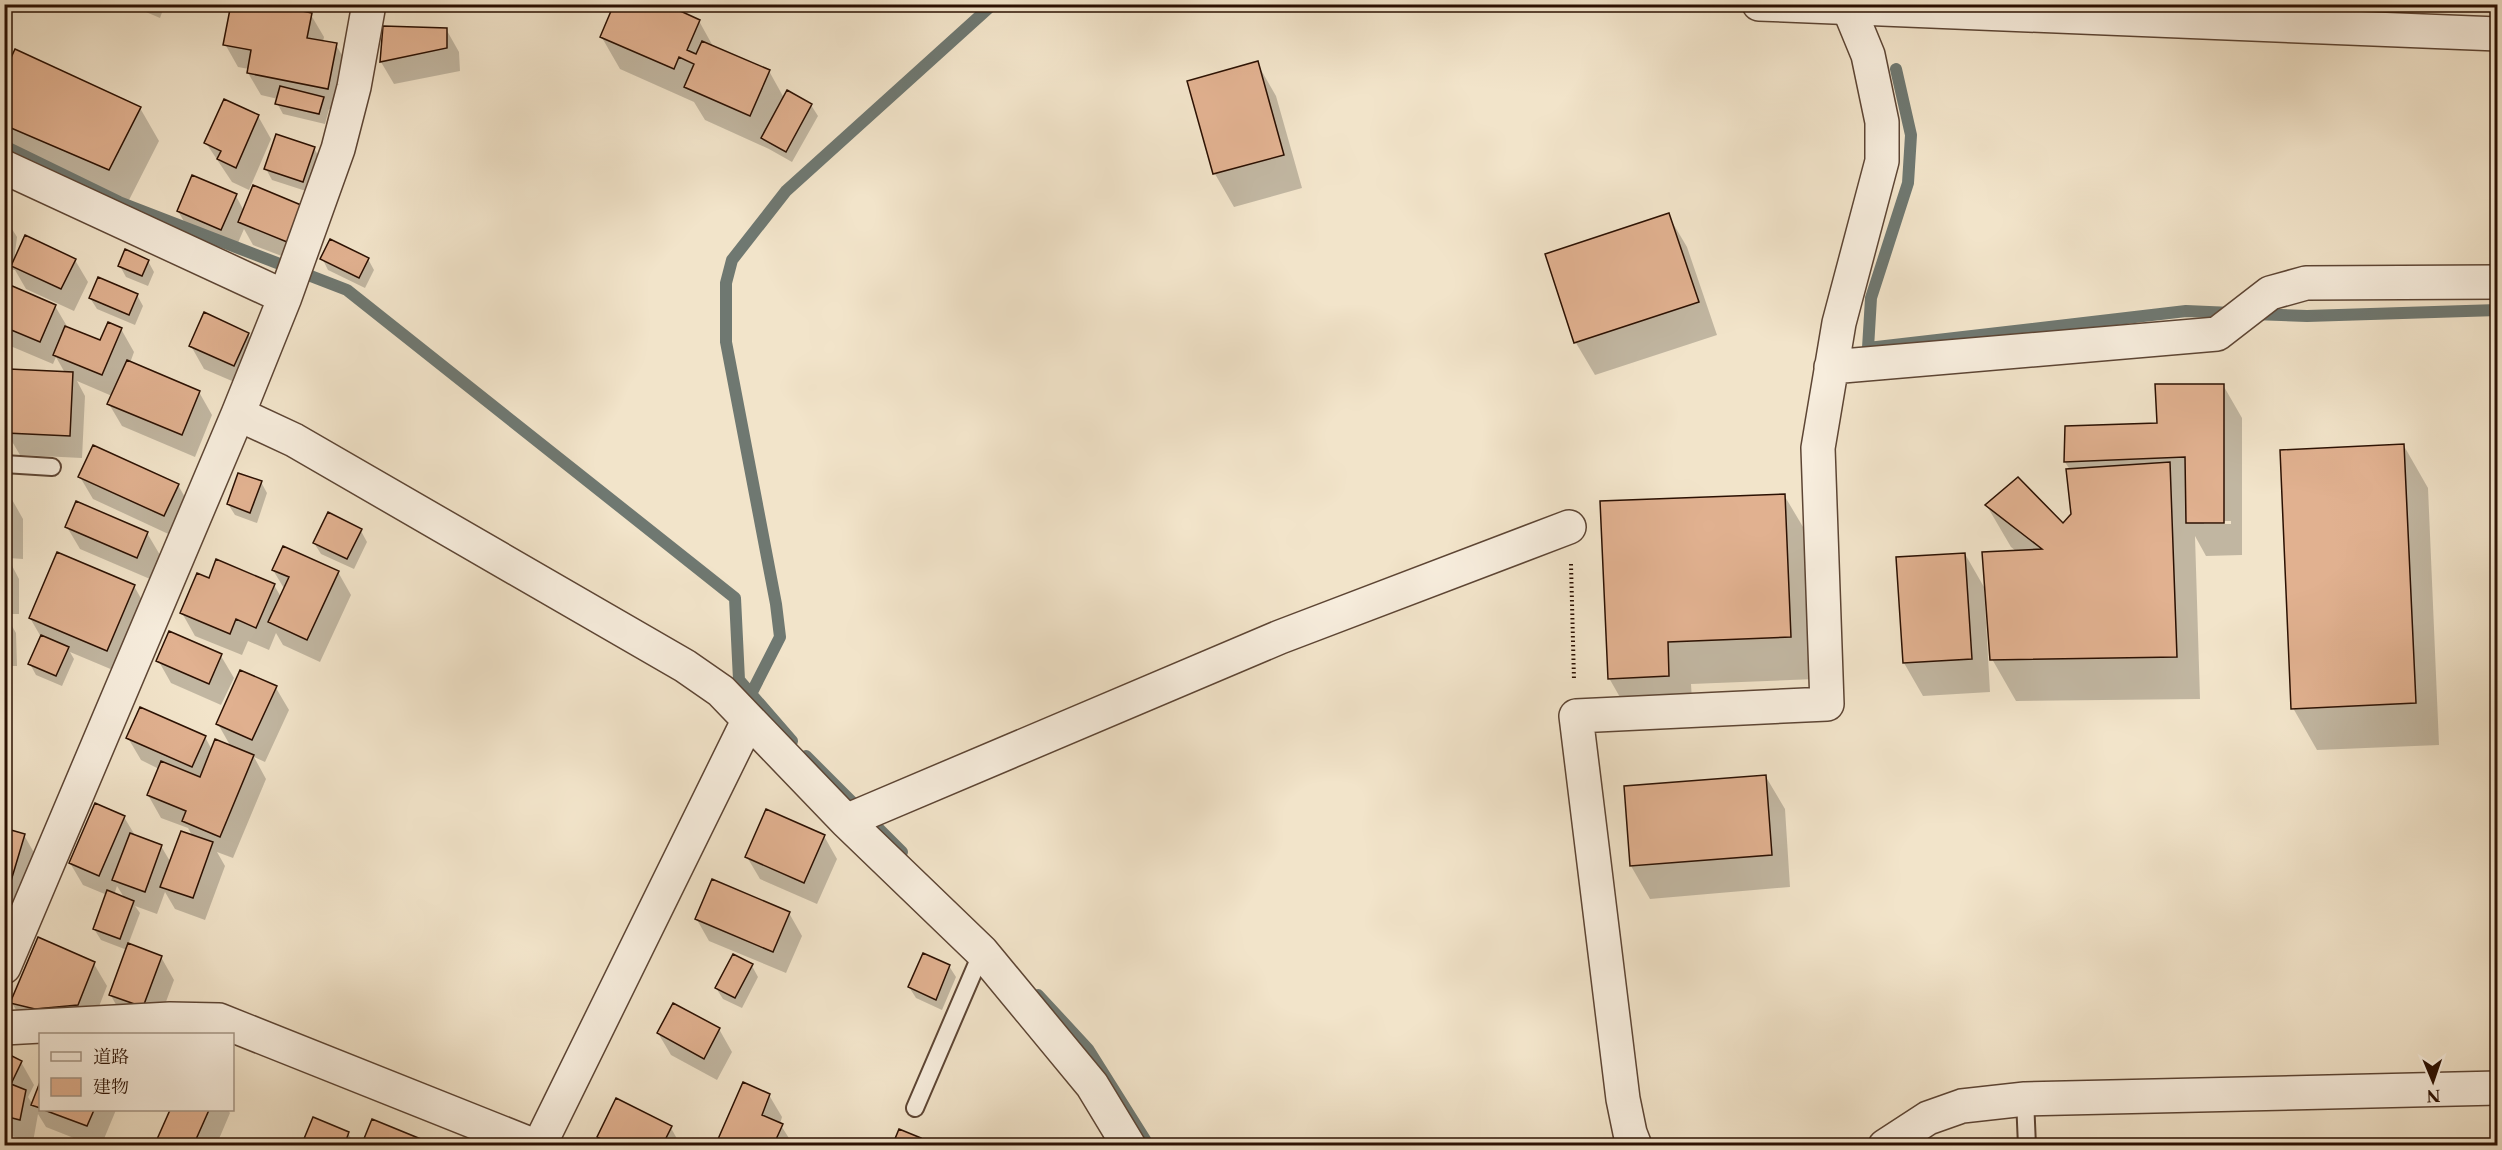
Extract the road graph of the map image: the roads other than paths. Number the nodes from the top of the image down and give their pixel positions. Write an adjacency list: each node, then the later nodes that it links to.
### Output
1 (369, 4): 6 (street)
2 (1759, 4): 3 (street)
3 (1848, 7): 4 (street); 8 (street)
4 (2498, 34)
5 (4, 167): 6 (street)
6 (292, 279): 9 (street)
7 (2498, 282): 8 (street)
8 (1831, 368): 24 (street)
9 (238, 414): 13 (street); 16 (street)
10 (4, 464): 11 (lane)
11 (52, 467)
12 (1569, 527): 14 (street)
13 (748, 721): 14 (street); 22 (street)
14 (859, 816): 15 (street)
15 (982, 952): 20 (lane); 23 (street)
16 (4, 967)
17 (4, 1028): 21 (street)
18 (2498, 1088): 19 (street)
19 (2025, 1099): 25 (street); 26 (lane)
20 (915, 1108)
21 (535, 1146)
22 (539, 1146)
23 (1129, 1146)
24 (1635, 1146)
25 (1885, 1146)
26 (2027, 1146)

